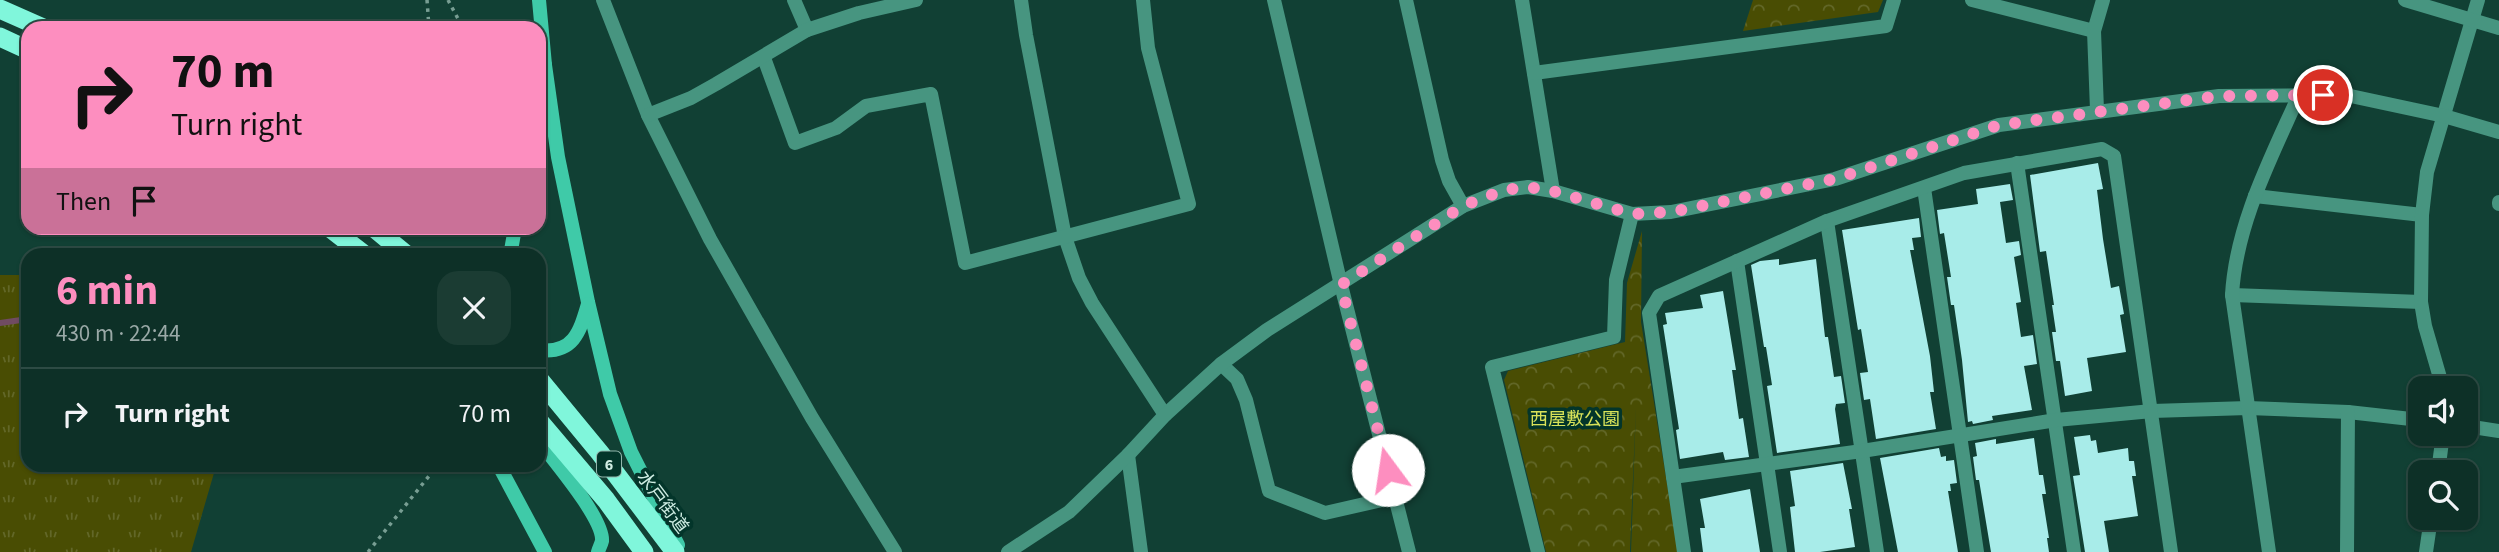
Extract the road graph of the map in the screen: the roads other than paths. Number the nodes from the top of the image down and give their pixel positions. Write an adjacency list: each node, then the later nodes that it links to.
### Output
1 (539, 0): 19 (main road)
2 (603, 0): 30 (street)
3 (794, 0): 21 (street)
4 (916, 0): 15 (street)
5 (1021, 0): 43 (street)
6 (1143, 0): 43 (street)
7 (1274, 0): 47 (street)
8 (1406, 0): 37 (street)
9 (1522, 0): 27 (street)
10 (1894, 0): 27 (street)
11 (1972, 0): 22 (street)
12 (2103, 0): 22 (street)
13 (2405, 0): 17 (street)
14 (2478, 0): 17 (street)
15 (895, 2): 21 (street)
16 (0, 9): 18 (highway)
17 (2472, 20): 20 (street); 31 (street)
18 (27, 21)
19 (541, 21)
20 (2499, 28)
21 (807, 30): 25 (street)
22 (2094, 31): 29 (street)
23 (0, 37): 24 (highway)
24 (21, 47)
25 (764, 58): 30 (street); 43 (street)
26 (546, 72): 49 (main road)
27 (1534, 73): 35 (street)
28 (2299, 94): 29 (street); 31 (street); 36 (street)
29 (2097, 110): 38 (street)
30 (648, 115): 78 (street)
31 (2444, 117): 32 (street); 39 (street)
32 (2499, 132)
33 (2017, 163): 34 (street); 56 (street); 59 (street)
34 (1924, 188): 40 (street); 64 (street)
35 (1553, 191): 37 (street); 38 (street)
36 (2255, 195): 39 (street); 48 (street)
37 (1463, 206): 47 (street)
38 (1632, 214): 82 (street)
39 (2422, 215): 50 (street)
40 (1827, 221): 46 (street); 66 (street)
41 (339, 235): 44 (highway)
42 (382, 235): 45 (highway)
43 (1065, 237): 58 (street)
44 (356, 248)
45 (398, 248)
46 (1737, 261): 68 (street); 70 (street)
47 (1341, 285): 52 (street); 71 (street)
48 (2232, 295): 50 (street); 55 (street)
49 (588, 302): 51 (main road); 77 (main road)
50 (2421, 302): 53 (street)
51 (546, 350)
52 (1222, 364): 58 (street); 71 (street)
53 (2439, 376)
54 (546, 387): 76 (highway, 水戸街道 / 6)
55 (2248, 408): 56 (street); 57 (street); 89 (street)
56 (2152, 411): 59 (street); 88 (street)
57 (2347, 412): 60 (street); 90 (street)
58 (1165, 415): 67 (street)
59 (2056, 420): 64 (street); 87 (street)
60 (2408, 420)
61 (2478, 428): 63 (street)
62 (546, 429): 75 (highway, 6)
63 (2499, 431)
64 (1960, 435): 66 (street); 86 (street)
65 (546, 450): 74 (main road)
66 (1862, 451): 68 (street); 85 (street)
67 (1128, 455): 79 (street); 80 (street)
68 (1768, 464): 70 (street); 84 (street)
69 (502, 472): 73 (main road)
70 (1673, 477): 83 (street)
71 (1395, 497): 81 (street)
72 (2429, 530): 91 (street)
73 (545, 552)
74 (598, 552)
75 (644, 552)
76 (675, 552)
77 (682, 552)
78 (895, 552)
79 (1008, 552)
80 (1141, 552)
81 (1409, 552)
82 (1538, 552)
83 (1684, 552)
84 (1780, 552)
85 (1877, 552)
86 (1977, 552)
87 (2074, 552)
88 (2171, 552)
89 (2269, 552)
90 (2347, 552)
91 (2426, 552)

